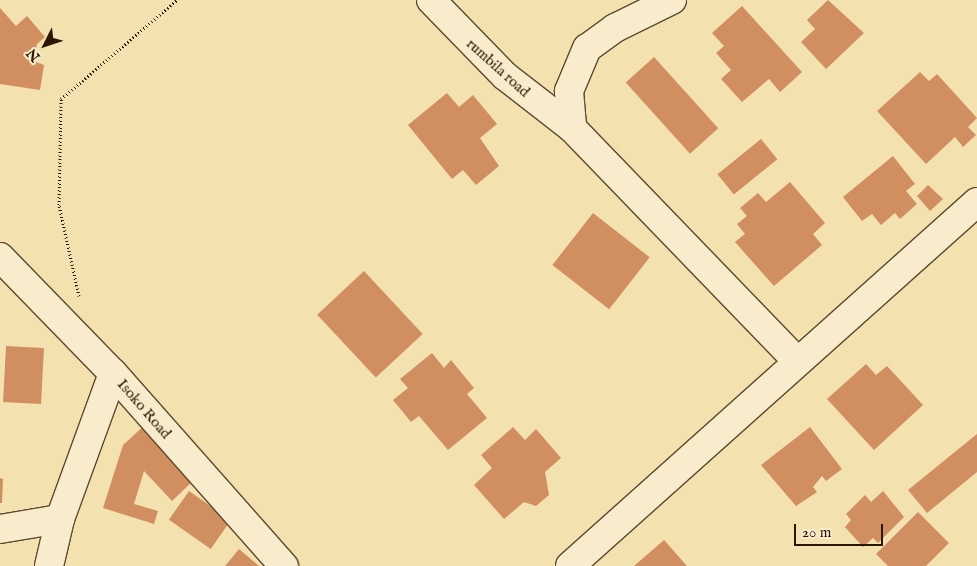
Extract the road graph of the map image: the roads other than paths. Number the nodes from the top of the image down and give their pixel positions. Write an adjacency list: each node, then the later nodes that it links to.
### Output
1 (431, 0): 3 (street, rumbila road)
2 (671, 0): 3 (street)
3 (572, 128): 6 (street, rumbila road)
4 (977, 202): 6 (street)
5 (0, 257): 7 (street, Isoko Road)
6 (796, 360): 12 (street)
7 (112, 372): 8 (street); 11 (street, Isoko Road)
8 (60, 519): 9 (street); 10 (street)
9 (0, 529)
10 (50, 566)
11 (284, 566)
12 (570, 566)

